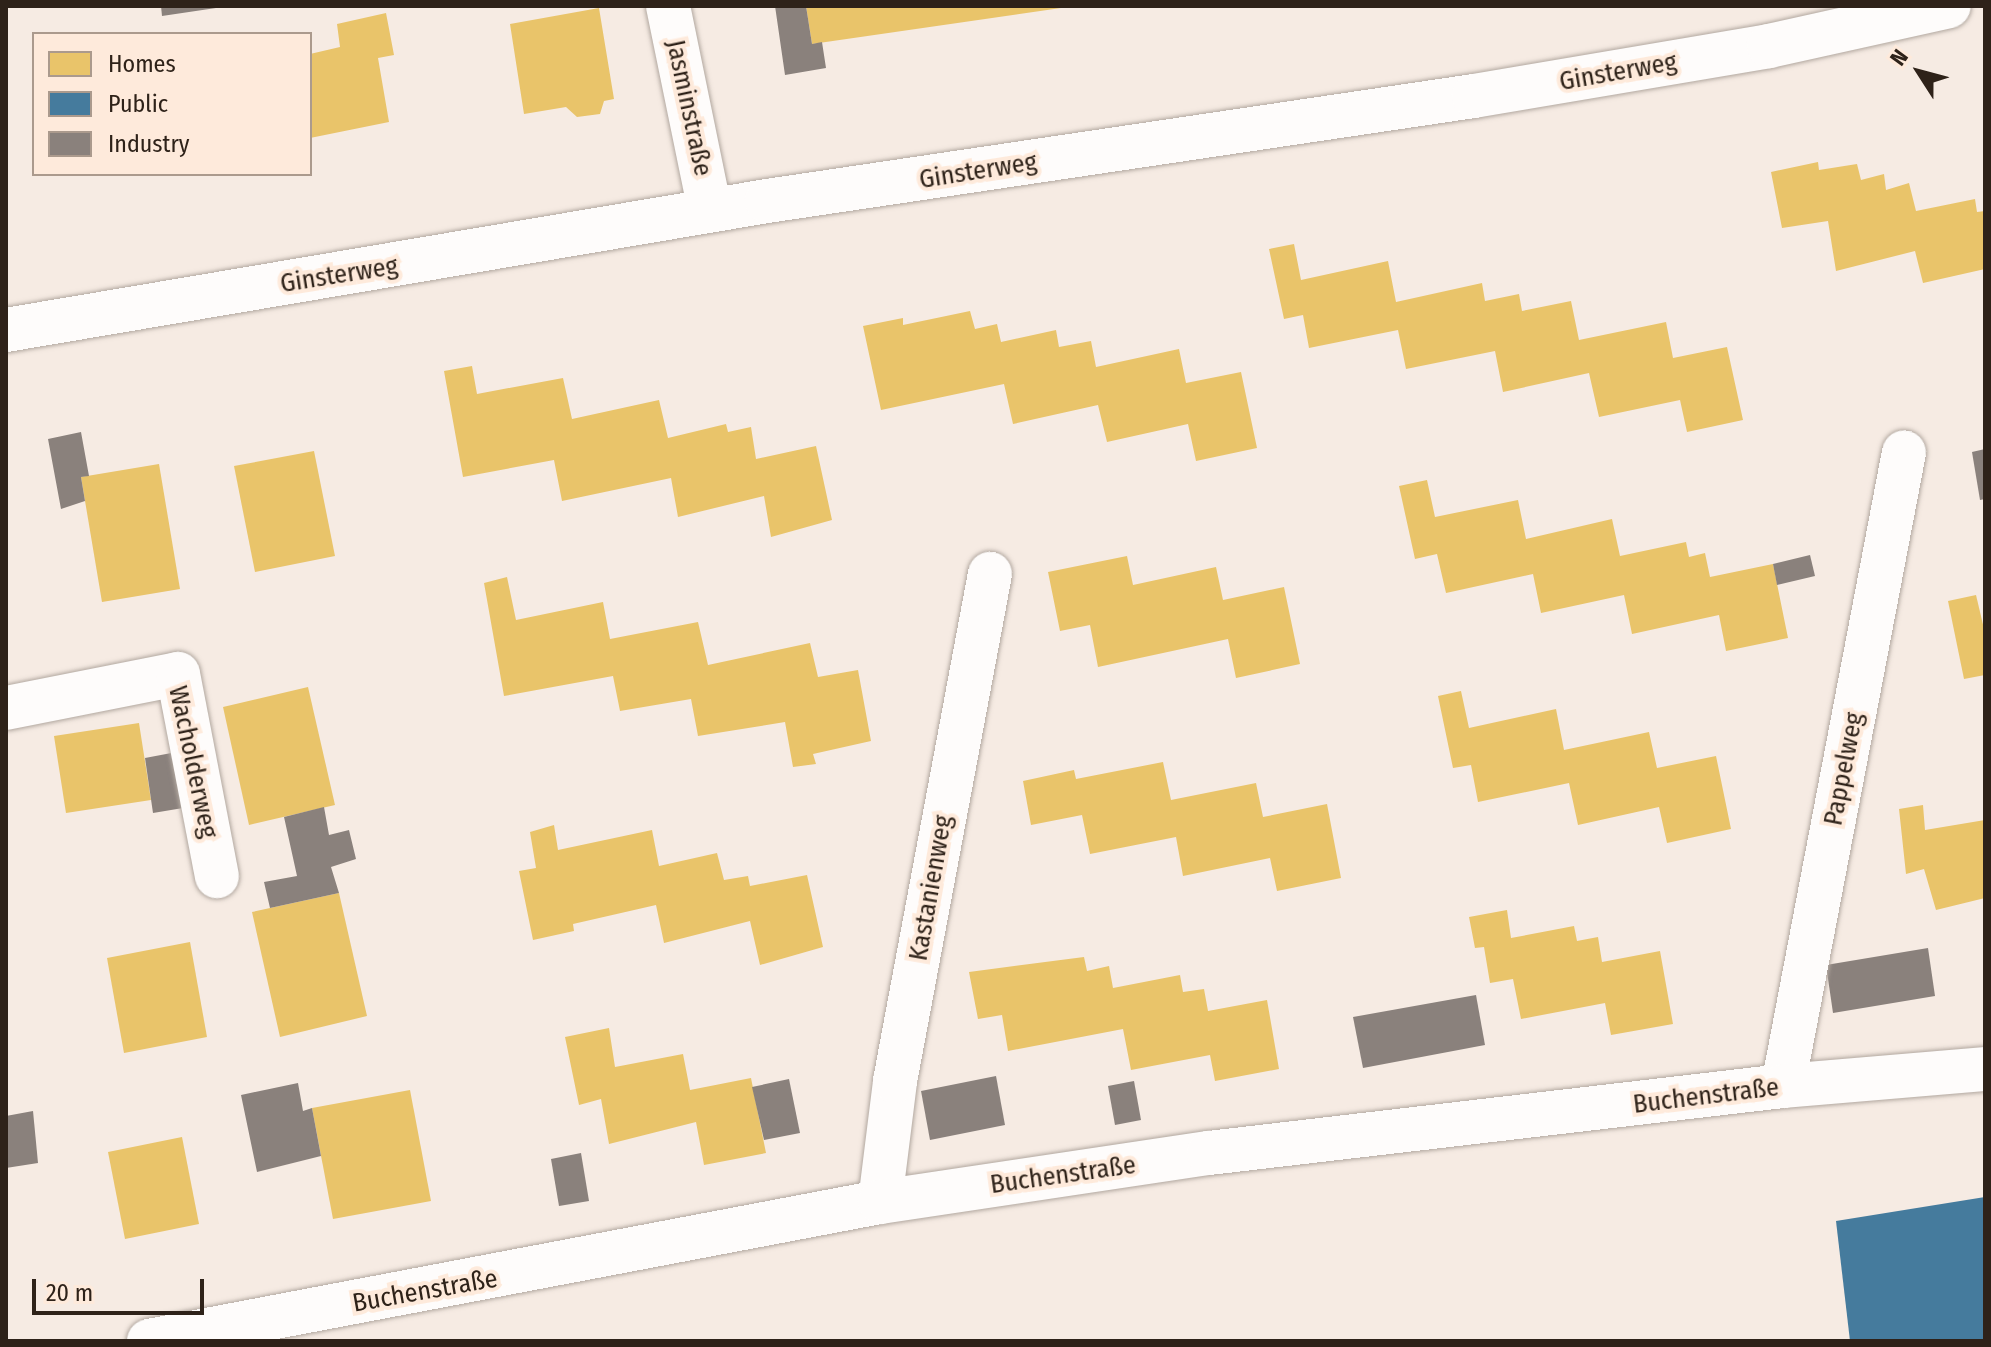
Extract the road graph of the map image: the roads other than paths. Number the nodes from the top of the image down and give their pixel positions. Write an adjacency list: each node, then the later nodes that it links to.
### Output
1 (668, 6): 3 (street, Jasminstraße)
2 (1949, 6): 3 (street, Ginsterweg)
3 (710, 210): 4 (street, Ginsterweg)
4 (6, 330)
5 (1904, 452): 10 (street, Pappelweg)
6 (990, 574): 11 (street, Kastanienweg)
7 (6, 708): 8 (street, Wacholderweg)
8 (217, 876)
9 (1985, 1069): 10 (street, Buchenstraße)
10 (1783, 1086): 11 (street, Buchenstraße)
11 (880, 1202): 12 (street, Buchenstraße)
12 (149, 1341)

